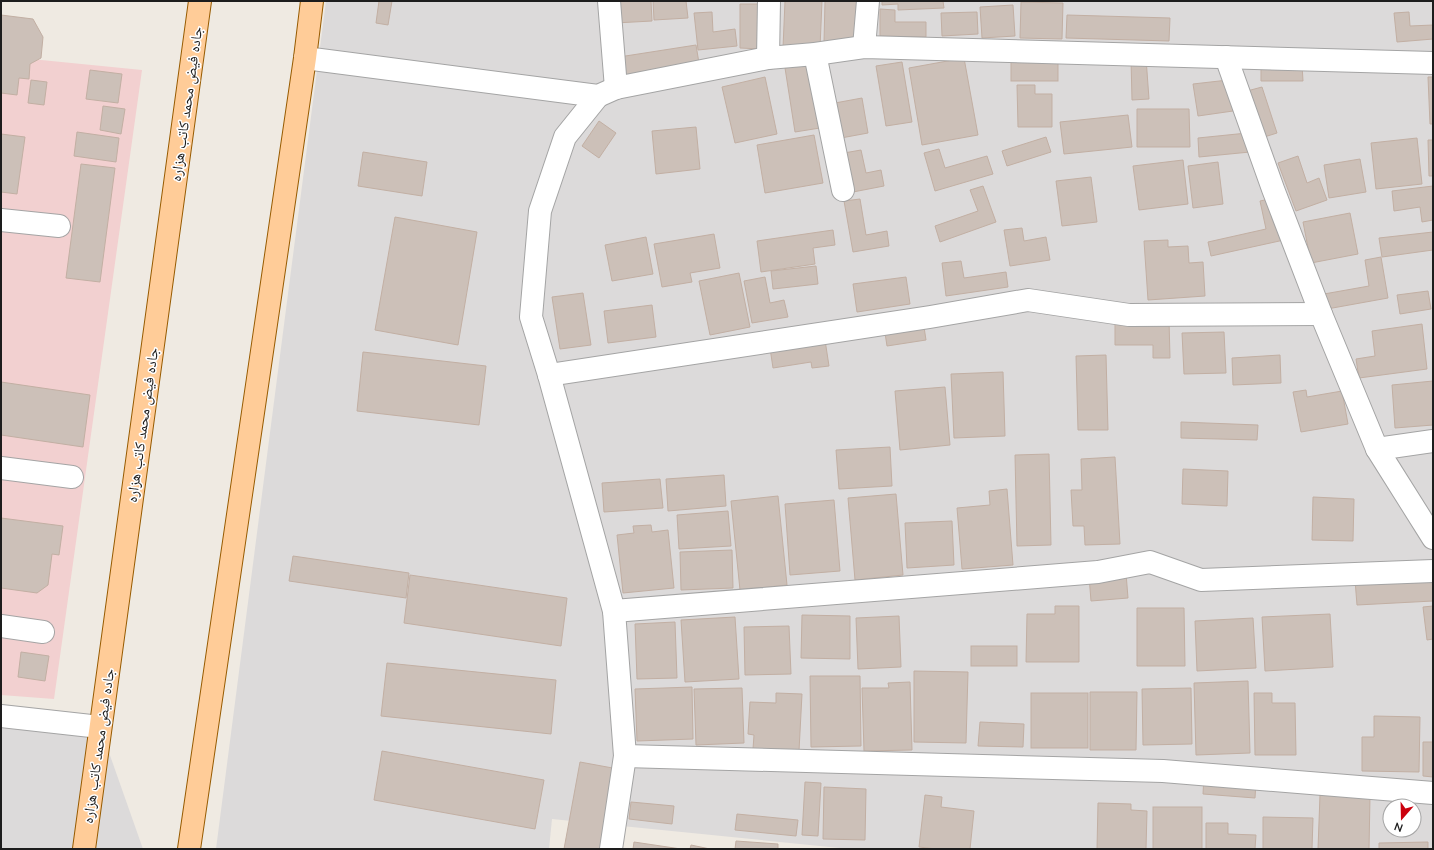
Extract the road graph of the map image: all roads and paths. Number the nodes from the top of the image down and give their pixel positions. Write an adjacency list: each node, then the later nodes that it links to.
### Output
1 (200, 1): 28 (main road, جاده فیض محمد کاتب هزاره)
2 (312, 1): 9 (main road)
3 (608, 1): 12 (street)
4 (769, 1): 10 (street)
5 (868, 1): 6 (street)
6 (864, 47): 7 (street); 8 (street)
7 (815, 54): 10 (street); 13 (street)
8 (1226, 57): 11 (street); 16 (street)
9 (304, 58): 12 (street); 32 (main road)
10 (768, 58): 12 (street)
11 (1433, 63)
12 (607, 92): 17 (street)
13 (843, 190)
14 (1, 220): 15 (street)
15 (59, 226)
16 (1321, 314): 17 (street); 19 (street)
17 (549, 375): 24 (street)
18 (1433, 441): 19 (street)
19 (1377, 449): 22 (street)
20 (1, 468): 21 (street)
21 (72, 477)
22 (1433, 538)
23 (1433, 571): 24 (street)
24 (614, 610): 29 (street)
25 (1, 626): 26 (street)
26 (43, 632)
27 (1, 716): 28 (street)
28 (100, 728): 31 (main road, جاده فیض محمد کاتب هزاره)
29 (625, 756): 30 (street); 33 (street)
30 (1433, 793)
31 (84, 849)
32 (189, 849)
33 (611, 849)

